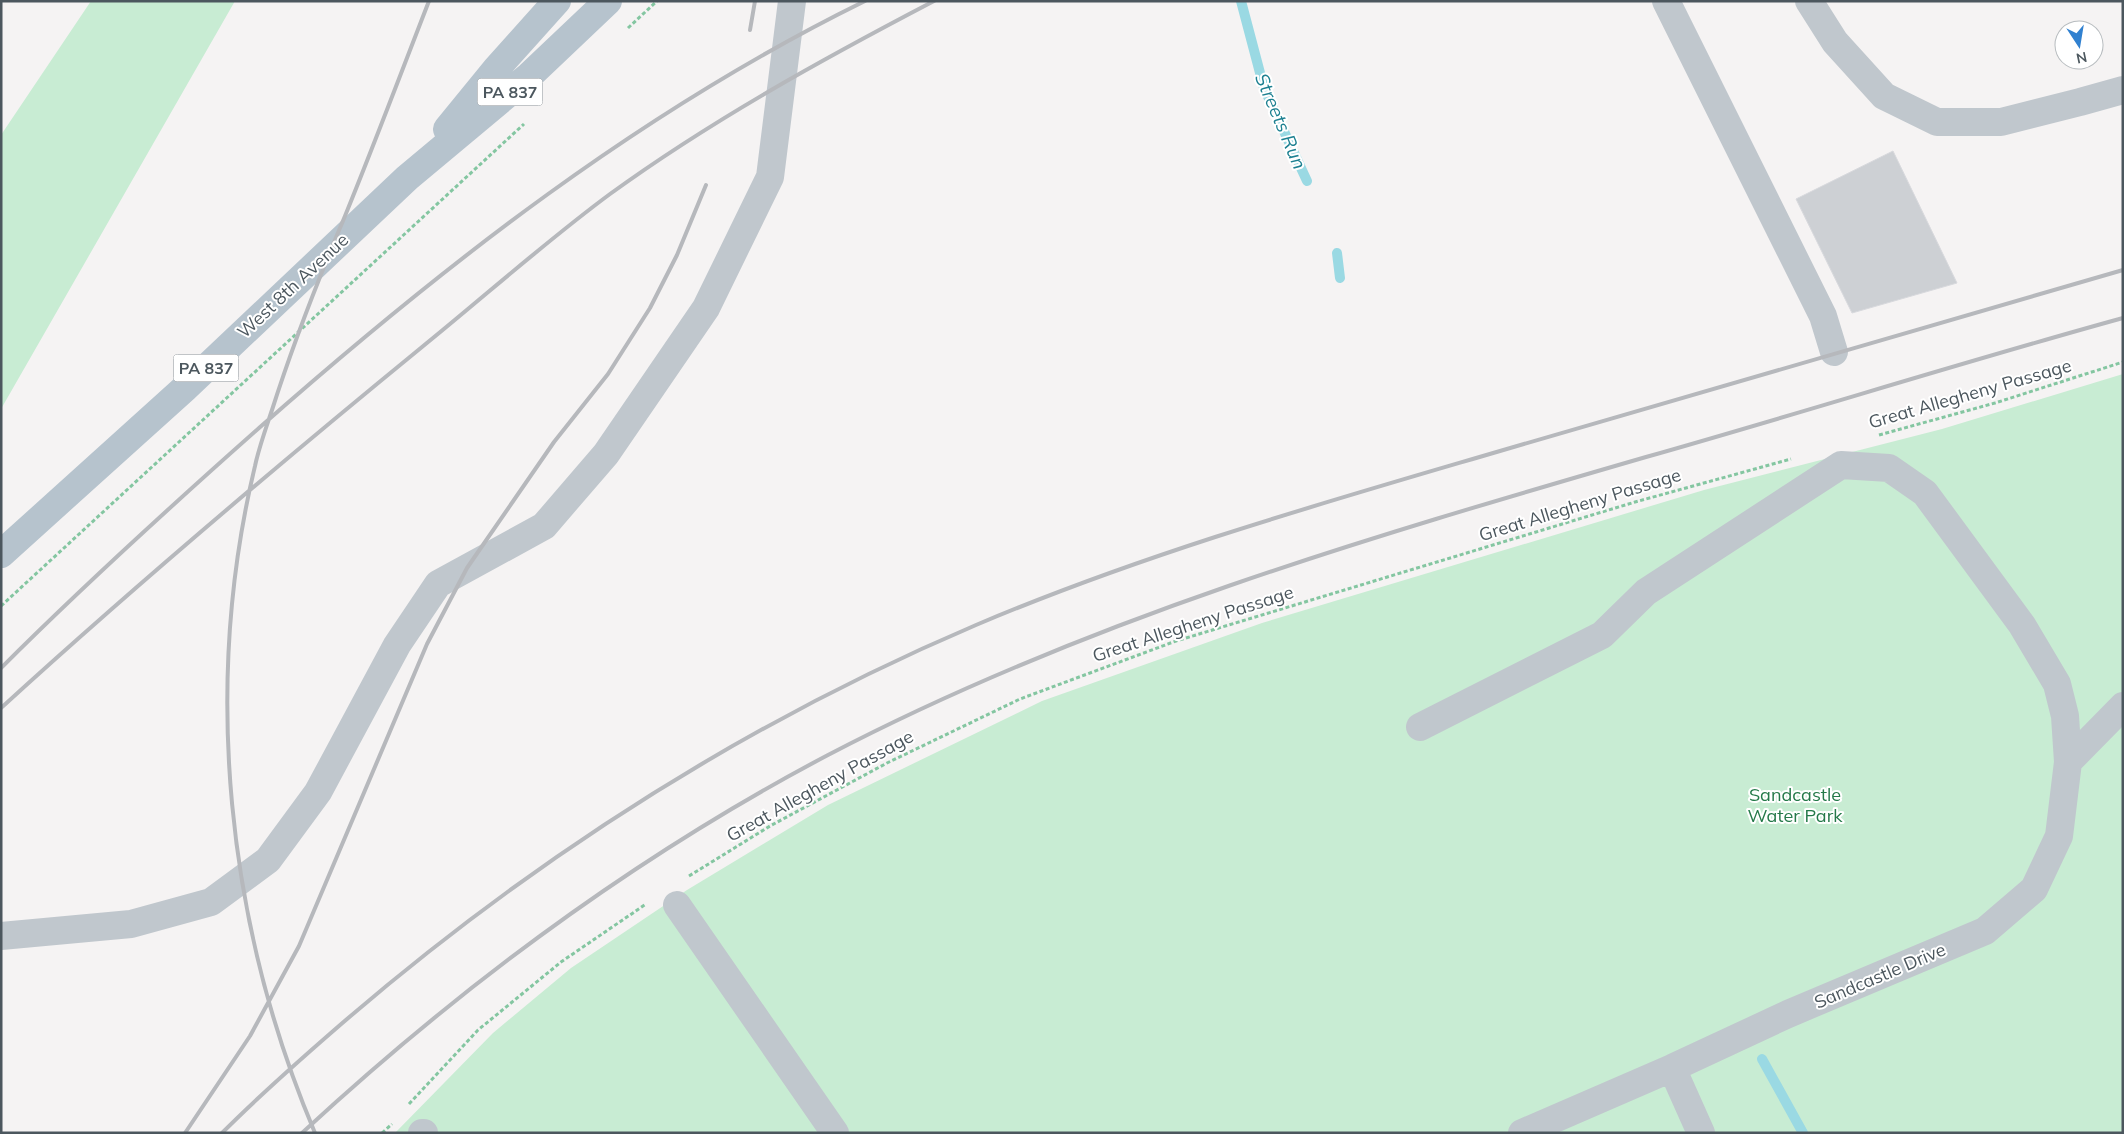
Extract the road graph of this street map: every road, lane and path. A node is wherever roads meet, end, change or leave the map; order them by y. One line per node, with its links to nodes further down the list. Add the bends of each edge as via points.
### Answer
1 (557, 1): 10 (main road, PA 837, via 496,69)
2 (608, 1): 10 (main road, PA 837, via 529,76)
3 (656, 1): 7 (path)
4 (792, 1): 22 (street, via 770,177 706,308 606,454 544,526 438,584 398,645 318,792 268,860 211,902 131,924)
5 (1666, 1): 11 (street, via 1823,316)
6 (1809, 1): 8 (street, via 1835,42 1884,96 1937,122 2001,122)
7 (624, 31)
8 (2123, 90)
9 (525, 122): 16 (path)
10 (407, 178): 15 (main road, West 8th Avenue / PA 837, via 185,388)
11 (1834, 352)
12 (2123, 362): 13 (path, Great Allegheny Passage, via 1995,403)
13 (1874, 436)
14 (1800, 456): 20 (path, Great Allegheny Passage, via 1635,502 1176,641 1020,699 878,767 770,826)
15 (1, 554)
16 (1, 606)
17 (2123, 706): 19 (street)
18 (1420, 726): 19 (street, Sandcastle Drive, via 1602,635 1646,592 1841,465 1889,468 1924,493 2022,625 2057,684 2065,716)
19 (2068, 762): 23 (street, Sandcastle Drive, via 2059,836 2034,889 1985,932 1788,1014)
20 (679, 893): 27 (street)
21 (649, 902): 24 (path, via 561,962 478,1030)
22 (1, 936)
23 (1672, 1068): 28 (street, Sandcastle Drive); 29 (street)
24 (403, 1111)
25 (396, 1118): 26 (path)
26 (382, 1133)
27 (835, 1133)
28 (1522, 1133)
29 (1701, 1133)

